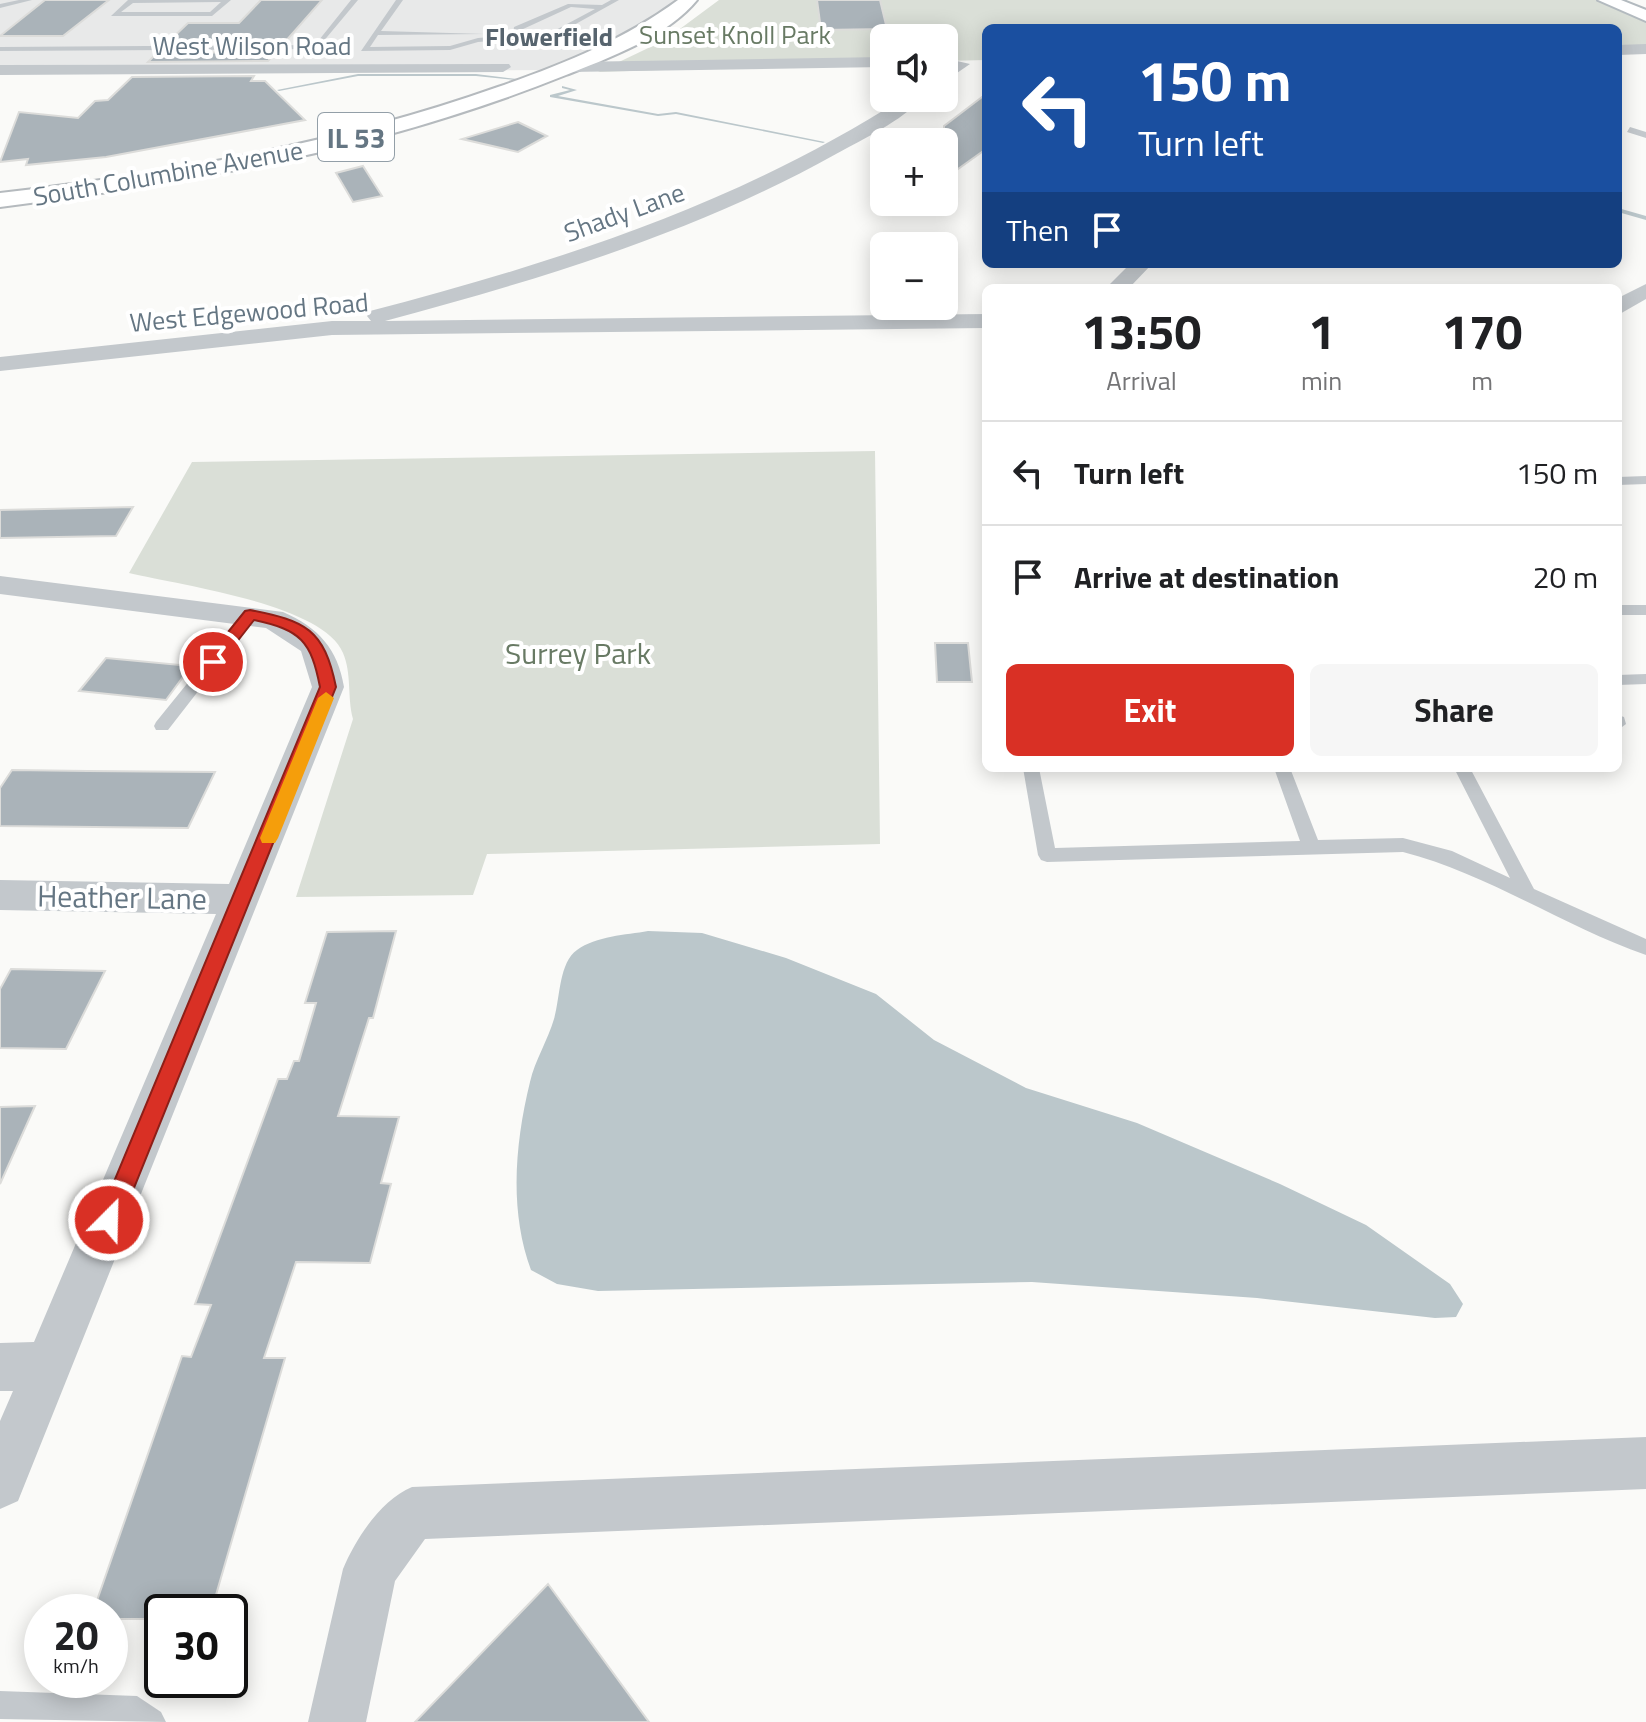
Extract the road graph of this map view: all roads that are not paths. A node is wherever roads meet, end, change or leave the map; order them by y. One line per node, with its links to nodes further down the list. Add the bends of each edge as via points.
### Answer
1 (29, 0): 8 (lane)
2 (228, 0): 2 (lane, via 212,14 114,14 131,1)
3 (355, 0): 14 (lane, via 317,47)
4 (400, 0): 11 (lane)
5 (616, 0): 9 (lane)
6 (689, 0): 19 (main road, South Columbine Avenue / IL 53, via 637,35)
7 (1606, 0): 10 (main road)
8 (0, 6)
9 (605, 7): 12 (lane, via 554,34); 12 (lane, via 570,5 517,29)
10 (1646, 16)
11 (376, 33): 13 (lane, via 476,34); 13 (lane, via 364,49 450,48)
12 (516, 37): 13 (lane)
13 (493, 39)
14 (0, 49)
15 (1646, 49): 16 (street)
16 (1622, 50)
17 (870, 62): 19 (street)
18 (503, 67): 20 (street, West Wilson Road)
19 (569, 67): 24 (main road, South Columbine Avenue / IL 53, via 460,107 308,149 175,176)
20 (0, 70)
21 (894, 112): 30 (street, Shady Lane, via 798,170 609,248)
22 (1630, 130): 23 (lane)
23 (1646, 135)
24 (0, 200)
25 (1138, 268): 26 (street)
26 (1121, 284)
27 (1646, 290): 28 (street)
28 (1622, 305)
29 (982, 321): 30 (street, West Edgewood Road)
30 (332, 328): 31 (street, West Edgewood Road)
31 (0, 364)
32 (1646, 480): 33 (lane)
33 (1622, 481)
34 (0, 585): 37 (street)
35 (1622, 610): 36 (lane)
36 (1646, 610)
37 (250, 615): 40 (lane); 47 (street, via 299,629 311,640 322,654 328,687)
38 (1646, 679): 39 (lane)
39 (1622, 680)
40 (162, 726)
41 (1032, 772): 44 (lane, via 1047,855)
42 (1284, 772): 44 (lane)
43 (1464, 772): 45 (lane)
44 (1312, 848): 45 (lane, via 1424,849)
45 (1527, 894): 48 (lane)
46 (0, 895): 47 (street, Heather Lane)
47 (243, 899): 49 (street)
48 (1646, 947)
49 (48, 1366): 50 (street); 52 (street)
50 (0, 1367)
51 (1646, 1463): 55 (street, via 412,1513 370,1569)
52 (0, 1483)
53 (0, 1705): 54 (lane, via 137,1710)
54 (151, 1722)
55 (337, 1722)

